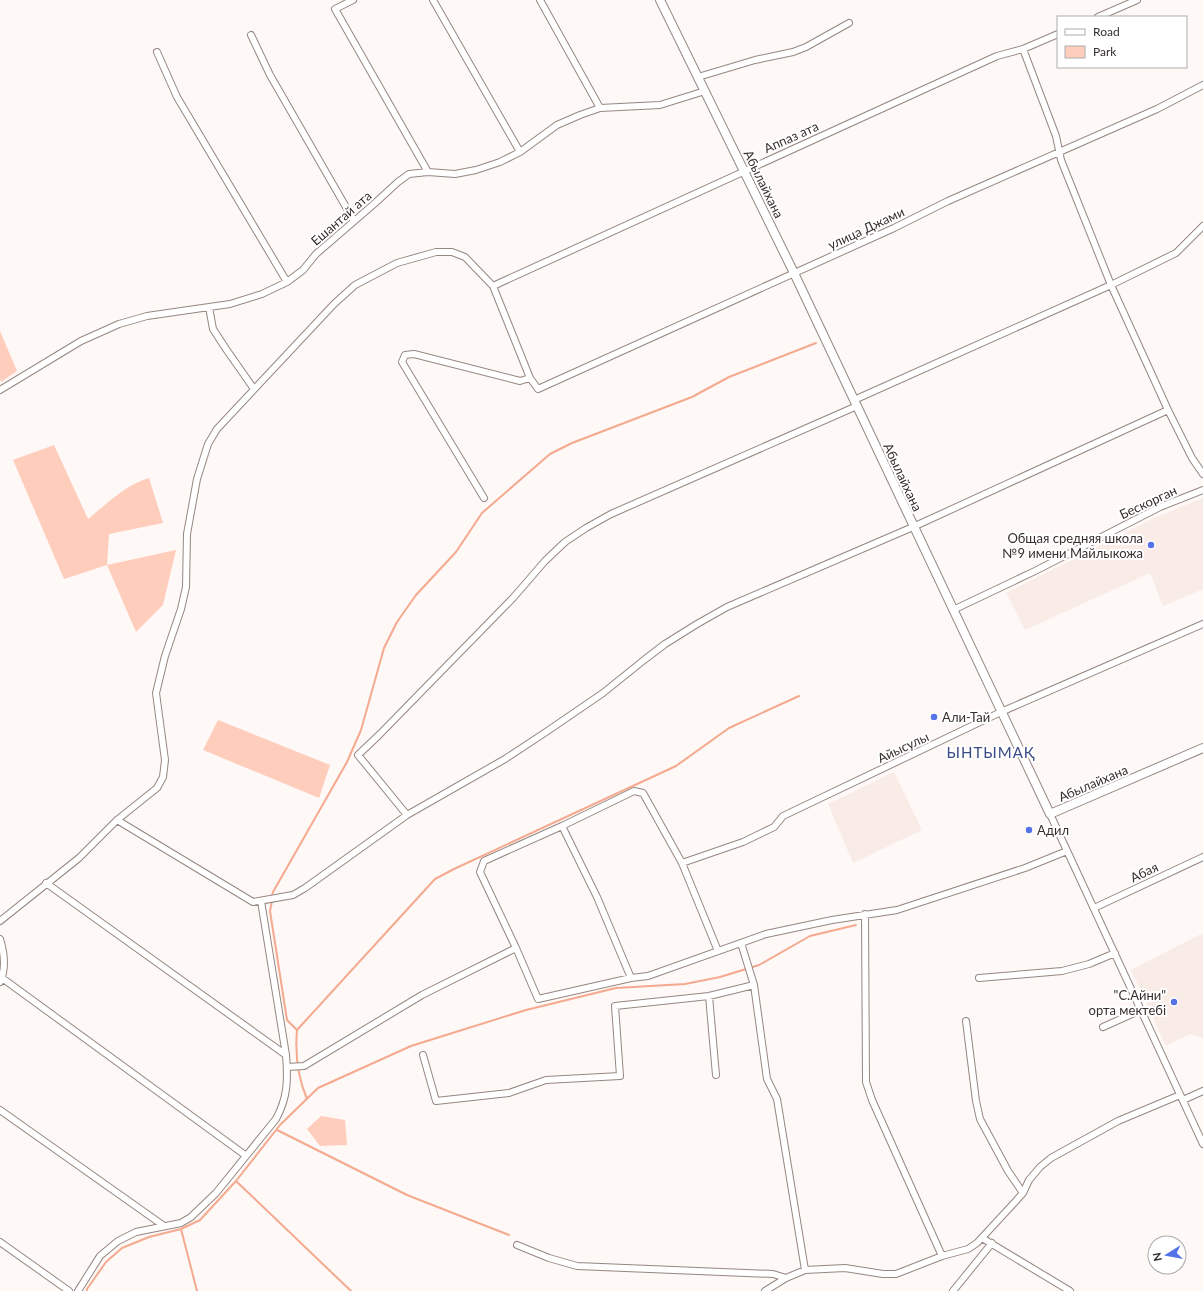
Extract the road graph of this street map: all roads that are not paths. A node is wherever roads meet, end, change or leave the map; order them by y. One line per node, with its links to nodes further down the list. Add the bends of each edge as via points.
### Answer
1 (353, 0): 19 (street, via 335,9)
2 (433, 0): 16 (street)
3 (540, 0): 15 (street)
4 (660, 0): 12 (main road, Абылайхана)
5 (1137, 0): 6 (street)
6 (1100, 16)
7 (849, 23): 12 (street, via 793,52)
8 (1057, 34): 10 (street, Аппаз ата)
9 (251, 35): 20 (street, via 270,76)
10 (1023, 49): 17 (street); 18 (street, Аппаз ата, via 997,56)
11 (157, 52): 23 (street, via 178,97)
12 (698, 77): 14 (main road, Абылайхана)
13 (1203, 85): 17 (street, улица Джами)
14 (705, 92): 15 (street, Ешантай ата, via 660,105); 18 (main road, Абылайхана)
15 (600, 108): 16 (street, Ешантай ата, via 557,125)
16 (520, 152): 19 (street, Ешантай ата, via 476,170 455,174)
17 (1060, 153): 22 (street, улица Джами, via 948,201); 24 (street)
18 (744, 171): 22 (main road, Абылайхана); 25 (street, Аппаз ата)
19 (428, 172): 20 (street, Ешантай ата, via 409,174)
20 (354, 221): 23 (street, Ешантай ата, via 316,254 304,270)
21 (1203, 226): 24 (street, via 1176,254)
22 (794, 273): 27 (street, улица Джами, via 538,389); 30 (main road, Абылайхана)
23 (287, 282): 26 (street, Ешантай ата, via 262,294 230,304)
24 (1111, 285): 30 (street); 31 (street)
25 (493, 286): 27 (street); 28 (street, via 464,257 452,252 436,252 379,271 355,285 334,304)
26 (209, 307): 28 (street, via 213,328); 29 (street, Ешантай ата, via 147,316 119,324 81,341)
27 (530, 378): 34 (street, via 520,381 414,354 405,355 402,362)
28 (254, 389): 42 (street, via 217,429 208,444 197,480 187,534 186,587 156,693 165,760 163,777 157,788)
29 (0, 390)
30 (855, 403): 35 (main road, Абылайхана); 41 (street, via 611,514 565,542 358,754)
31 (1168, 410): 32 (street); 35 (street)
32 (1203, 474)
33 (1203, 490): 36 (street, Бескорган, via 1160,508)
34 (484, 498)
35 (913, 527): 36 (main road, Абылайхана); 41 (street, via 726,608 697,624 654,652 603,693 546,732 505,759)
36 (953, 610): 38 (main road, Абылайхана)
37 (1203, 624): 38 (street, Айысулы)
38 (1001, 712): 40 (main road, Абылайхана); 46 (street, Айысулы, via 783,816 774,827 743,842)
39 (1203, 748): 40 (main road, Абылайхана)
40 (1050, 814): 44 (street)
41 (407, 815): 48 (street, via 305,888 293,895)
42 (117, 820): 47 (street, via 78,858); 48 (street, via 253,902)
43 (562, 826): 46 (street, via 634,791 643,793); 54 (street, via 484,861 480,872); 57 (street, via 597,897)
44 (1068, 851): 49 (street); 50 (street, via 1025,868 897,910)
45 (1203, 857): 49 (street, Абая)
46 (682, 864): 55 (street)
47 (46, 883): 51 (street); 65 (street)
48 (261, 901): 65 (street)
49 (1094, 908): 56 (street)
50 (865, 914): 53 (street, via 766,934); 80 (street, via 866,1082)
51 (0, 921)
52 (0, 939): 59 (street, via 4,958)
53 (741, 943): 55 (street); 60 (street)
54 (516, 948): 57 (street, via 538,999); 67 (street, via 422,995 304,1066)
55 (718, 951): 57 (street, via 648,976)
56 (1115, 953): 58 (street, via 1089,964 1062,971); 62 (street)
57 (631, 978)
58 (978, 978)
59 (1, 980): 73 (street)
60 (754, 985): 61 (street); 81 (street, via 767,1079 777,1099)
61 (709, 996): 66 (street, via 615,1006 620,1076 546,1080 508,1093 436,1101); 68 (street)
62 (1141, 1010): 64 (street); 70 (street)
63 (966, 1021): 74 (street, via 980,1119)
64 (1103, 1027)
65 (286, 1054): 67 (street)
66 (423, 1055)
67 (287, 1066): 73 (street, via 286,1096 282,1108 276,1119)
68 (716, 1075)
69 (1203, 1091): 70 (street)
70 (1181, 1097): 72 (street); 74 (street, via 1118,1121 1051,1158 1029,1180)
71 (0, 1110): 75 (street)
72 (1203, 1144)
73 (245, 1155): 75 (street, via 216,1193 191,1217 181,1223)
74 (1023, 1193): 76 (street)
75 (164, 1226): 84 (street, via 136,1232 118,1241 100,1256)
76 (982, 1238): 78 (street); 80 (street, via 968,1248)
77 (0, 1242): 83 (street)
78 (992, 1243): 86 (street); 87 (street)
79 (517, 1245): 82 (street, via 577,1266 773,1274)
80 (942, 1256): 81 (street, via 896,1274 845,1268)
81 (805, 1270): 82 (street)
82 (786, 1278): 85 (street)
83 (69, 1291)
84 (78, 1291)
85 (766, 1291)
86 (953, 1291)
87 (1070, 1291)

